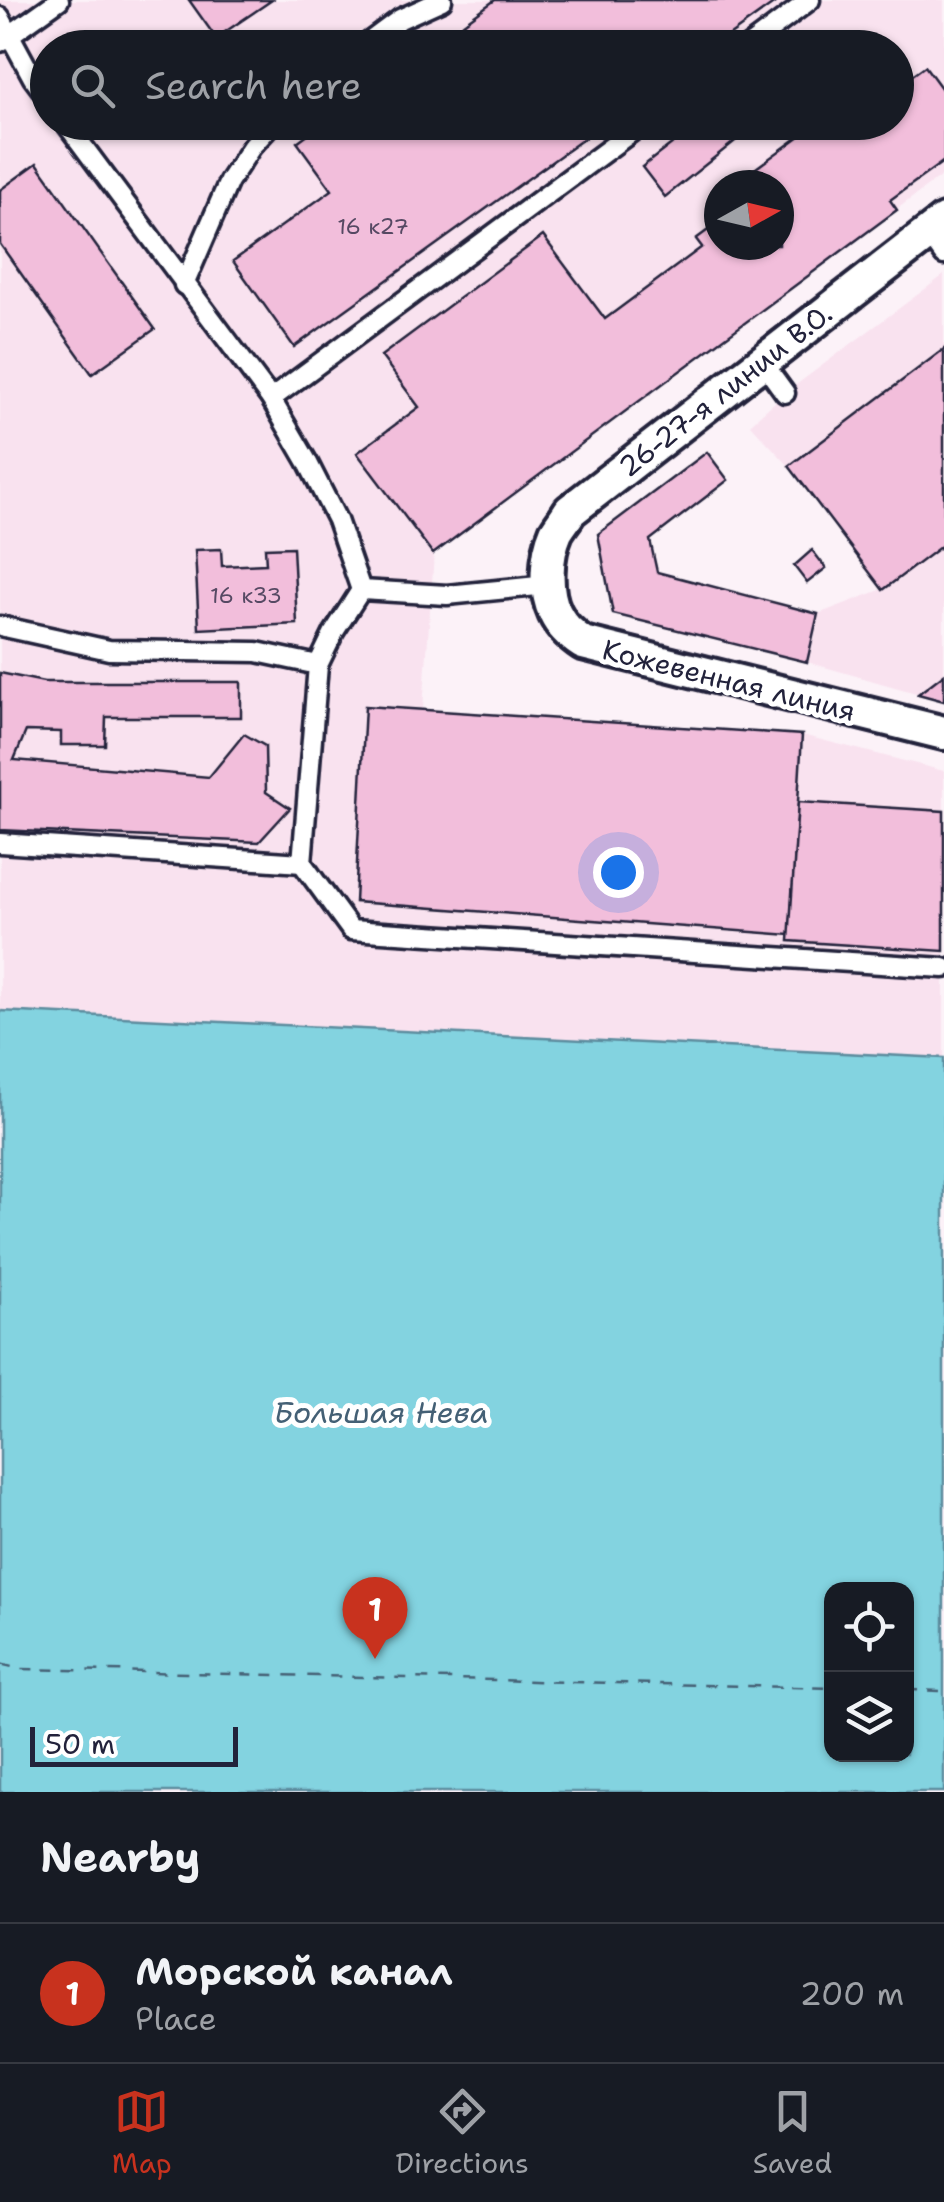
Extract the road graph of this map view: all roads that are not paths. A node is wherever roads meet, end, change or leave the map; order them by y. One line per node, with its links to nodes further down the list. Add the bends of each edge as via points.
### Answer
1 (59, 0): 7 (lane)
2 (442, 0): 5 (lane)
3 (810, 0): 6 (lane)
4 (0, 17): 7 (lane)
5 (385, 30)
6 (770, 30)
7 (5, 40): 8 (lane)
8 (30, 75)
9 (79, 140): 13 (lane)
10 (258, 140): 13 (lane, via 229,181)
11 (621, 140): 16 (lane)
12 (939, 236): 14 (street, 26-27-я линии В.О.)
13 (184, 284): 16 (lane)
14 (762, 360): 15 (lane); 17 (street, 26-27-я линии В.О., via 570,511 556,532)
15 (785, 393)
16 (271, 399): 18 (lane, via 337,520)
17 (548, 586): 18 (lane, via 447,595); 21 (street, Кожевенная линия, via 555,613 582,643)
18 (361, 590): 20 (lane)
19 (0, 626): 20 (lane, via 109,650 257,652)
20 (318, 665): 23 (lane)
21 (944, 733)
22 (0, 843): 23 (lane)
23 (302, 863): 24 (lane, via 351,930)
24 (944, 968)

